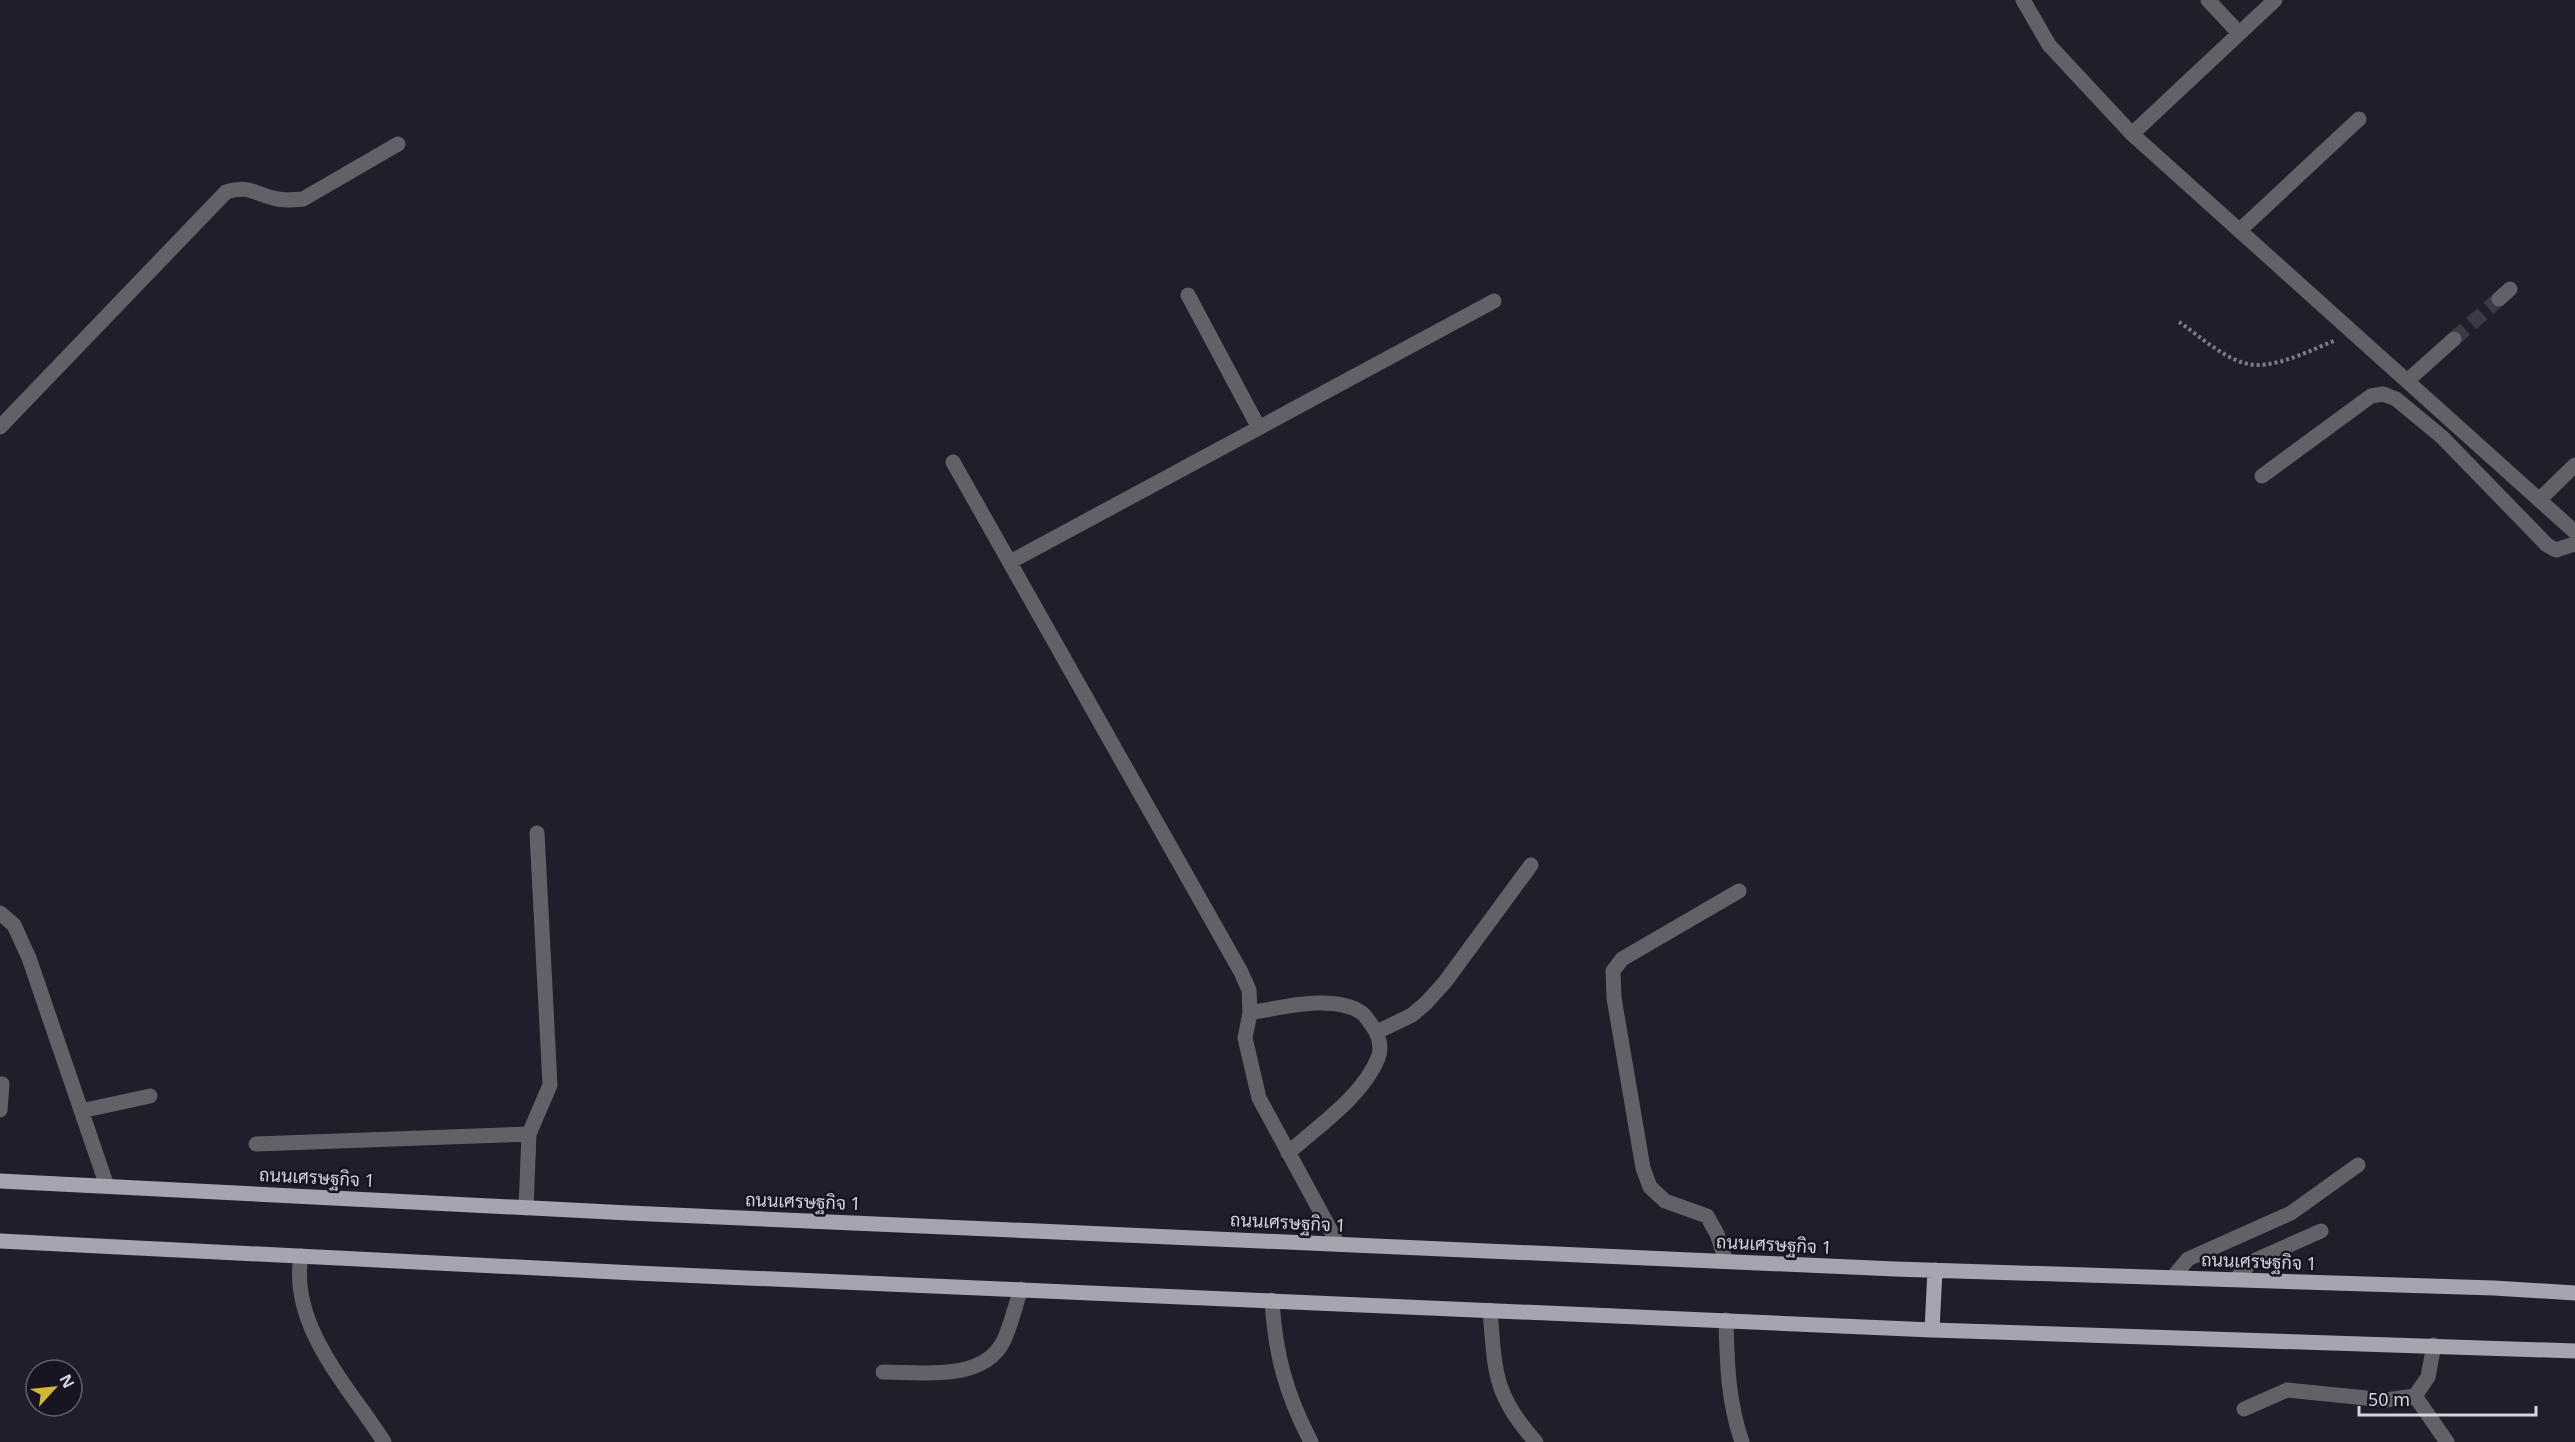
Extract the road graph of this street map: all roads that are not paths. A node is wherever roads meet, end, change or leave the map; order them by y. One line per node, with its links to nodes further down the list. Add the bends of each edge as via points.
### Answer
1 (2023, 0): 6 (street, via 2049,45)
2 (2208, 0): 4 (street)
3 (2275, 0): 4 (street)
4 (2238, 32): 6 (street)
5 (2359, 120): 8 (street)
6 (2132, 134): 8 (street)
7 (398, 144): 13 (street, via 303,199 270,198 256,190 240,188 226,192)
8 (2240, 230): 12 (street)
9 (1188, 296): 14 (street)
10 (1494, 300): 14 (street)
11 (2454, 339): 12 (street)
12 (2407, 381): 18 (street)
13 (0, 427)
14 (1259, 428): 21 (street)
15 (953, 462): 21 (street)
16 (2575, 465): 18 (street)
17 (2262, 476): 20 (street, via 2371,396 2383,394 2396,399 2442,437 2547,545 2556,550)
18 (2539, 500): 19 (street)
19 (2575, 532)
20 (2575, 544)
21 (1010, 562): 26 (street, via 1241,972 1249,990)
22 (537, 833): 32 (street, via 550,1085)
23 (1531, 865): 27 (street, via 1426,1003 1412,1015)
24 (1739, 891): 43 (street, via 1622,960 1613,971 1614,998 1643,1168 1650,1187 1665,1201 1707,1216 1718,1234)
25 (0, 914): 31 (street, via 14,925 29,957)
26 (1250, 1014): 27 (street, via 1310,1003 1346,1007 1362,1013); 34 (street, via 1245,1038 1250,1071 1258,1098)
27 (1377, 1032): 34 (street, via 1380,1055 1370,1073 1352,1095)
28 (2, 1084): 30 (street)
29 (150, 1096): 31 (street)
30 (0, 1110)
31 (81, 1111): 37 (street)
32 (529, 1134): 33 (street); 38 (street)
33 (256, 1144)
34 (1288, 1153): 41 (street)
35 (2358, 1165): 45 (street, via 2291,1213 2188,1259)
36 (0, 1181): 37 (main road, ถนนเศรษฐกิจ 1)
37 (107, 1186): 38 (main road, ถนนเศรษฐกิจ 1)
38 (526, 1208): 41 (main road, ถนนเศรษฐกิจ 1)
39 (2321, 1231): 46 (street, via 2251,1262)
40 (0, 1241): 42 (main road)
41 (1338, 1244): 43 (main road, ถนนเศรษฐกิจ 1)
42 (301, 1256): 47 (main road); 58 (street, via 298,1274 307,1314 336,1373)
43 (1726, 1261): 44 (main road, ถนนเศรษฐกิจ 1)
44 (1935, 1270): 45 (main road, ถนนเศรษฐกิจ 1); 52 (main road)
45 (2173, 1278): 46 (main road, ถนนเศรษฐกิจ 1)
46 (2236, 1279): 48 (main road, ถนนเศรษฐกิจ 1)
47 (1021, 1289): 49 (main road); 55 (street, via 1002,1343 985,1361 962,1371)
48 (2575, 1293)
49 (1272, 1300): 50 (main road); 59 (street, via 1279,1362 1291,1403)
50 (1490, 1310): 51 (main road); 60 (street, via 1495,1376 1505,1400)
51 (1726, 1320): 52 (main road); 61 (street, via 1728,1387)
52 (1932, 1330): 53 (main road)
53 (2434, 1345): 54 (main road); 56 (street, via 2428,1377)
54 (2575, 1352)
55 (884, 1372)
56 (2415, 1396): 57 (street, via 2386,1400 2287,1390); 62 (street)
57 (2244, 1409)
58 (384, 1442)
59 (1311, 1442)
60 (1536, 1442)
61 (1742, 1442)
62 (2447, 1442)

